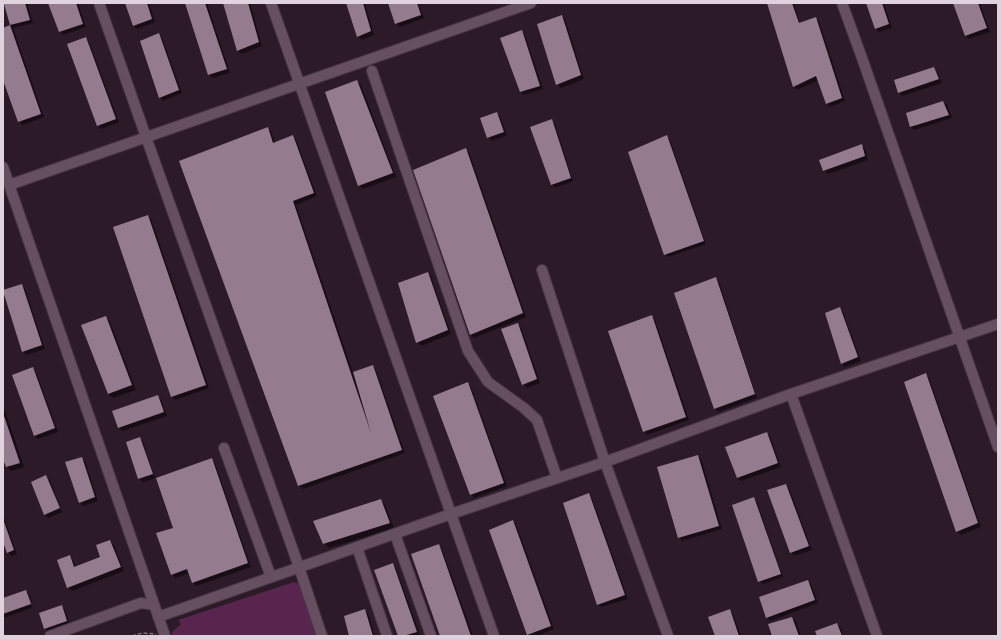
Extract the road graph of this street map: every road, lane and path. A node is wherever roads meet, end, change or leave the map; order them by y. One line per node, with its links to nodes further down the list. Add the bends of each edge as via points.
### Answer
1 (99, 3): 7 (lane)
2 (271, 3): 6 (lane)
3 (531, 3): 6 (lane)
4 (842, 3): 12 (lane)
5 (372, 71): 17 (lane, via 468,351 488,382 537,420)
6 (299, 84): 7 (lane); 18 (lane)
7 (146, 137): 9 (lane); 21 (lane)
8 (3, 167): 9 (lane)
9 (9, 185): 23 (lane)
10 (542, 270): 16 (lane)
11 (998, 324): 12 (lane)
12 (959, 337): 13 (lane); 14 (lane)
13 (791, 394): 16 (lane); 33 (lane)
14 (998, 447)
15 (224, 448): 22 (lane)
16 (605, 462): 17 (lane); 32 (lane)
17 (557, 478): 18 (lane)
18 (451, 514): 19 (lane); 31 (lane)
19 (395, 534): 20 (lane); 30 (lane)
20 (358, 547): 21 (lane); 29 (lane)
21 (299, 567): 22 (lane); 28 (lane)
22 (272, 577): 24 (lane)
23 (154, 605): 24 (lane); 26 (lane, via 141,603)
24 (158, 617): 25 (lane)
25 (160, 634): 27 (path, via 142,633)
26 (50, 636)
27 (132, 636)
28 (322, 636)
29 (387, 636)
30 (432, 636)
31 (494, 636)
32 (668, 636)
33 (877, 636)

